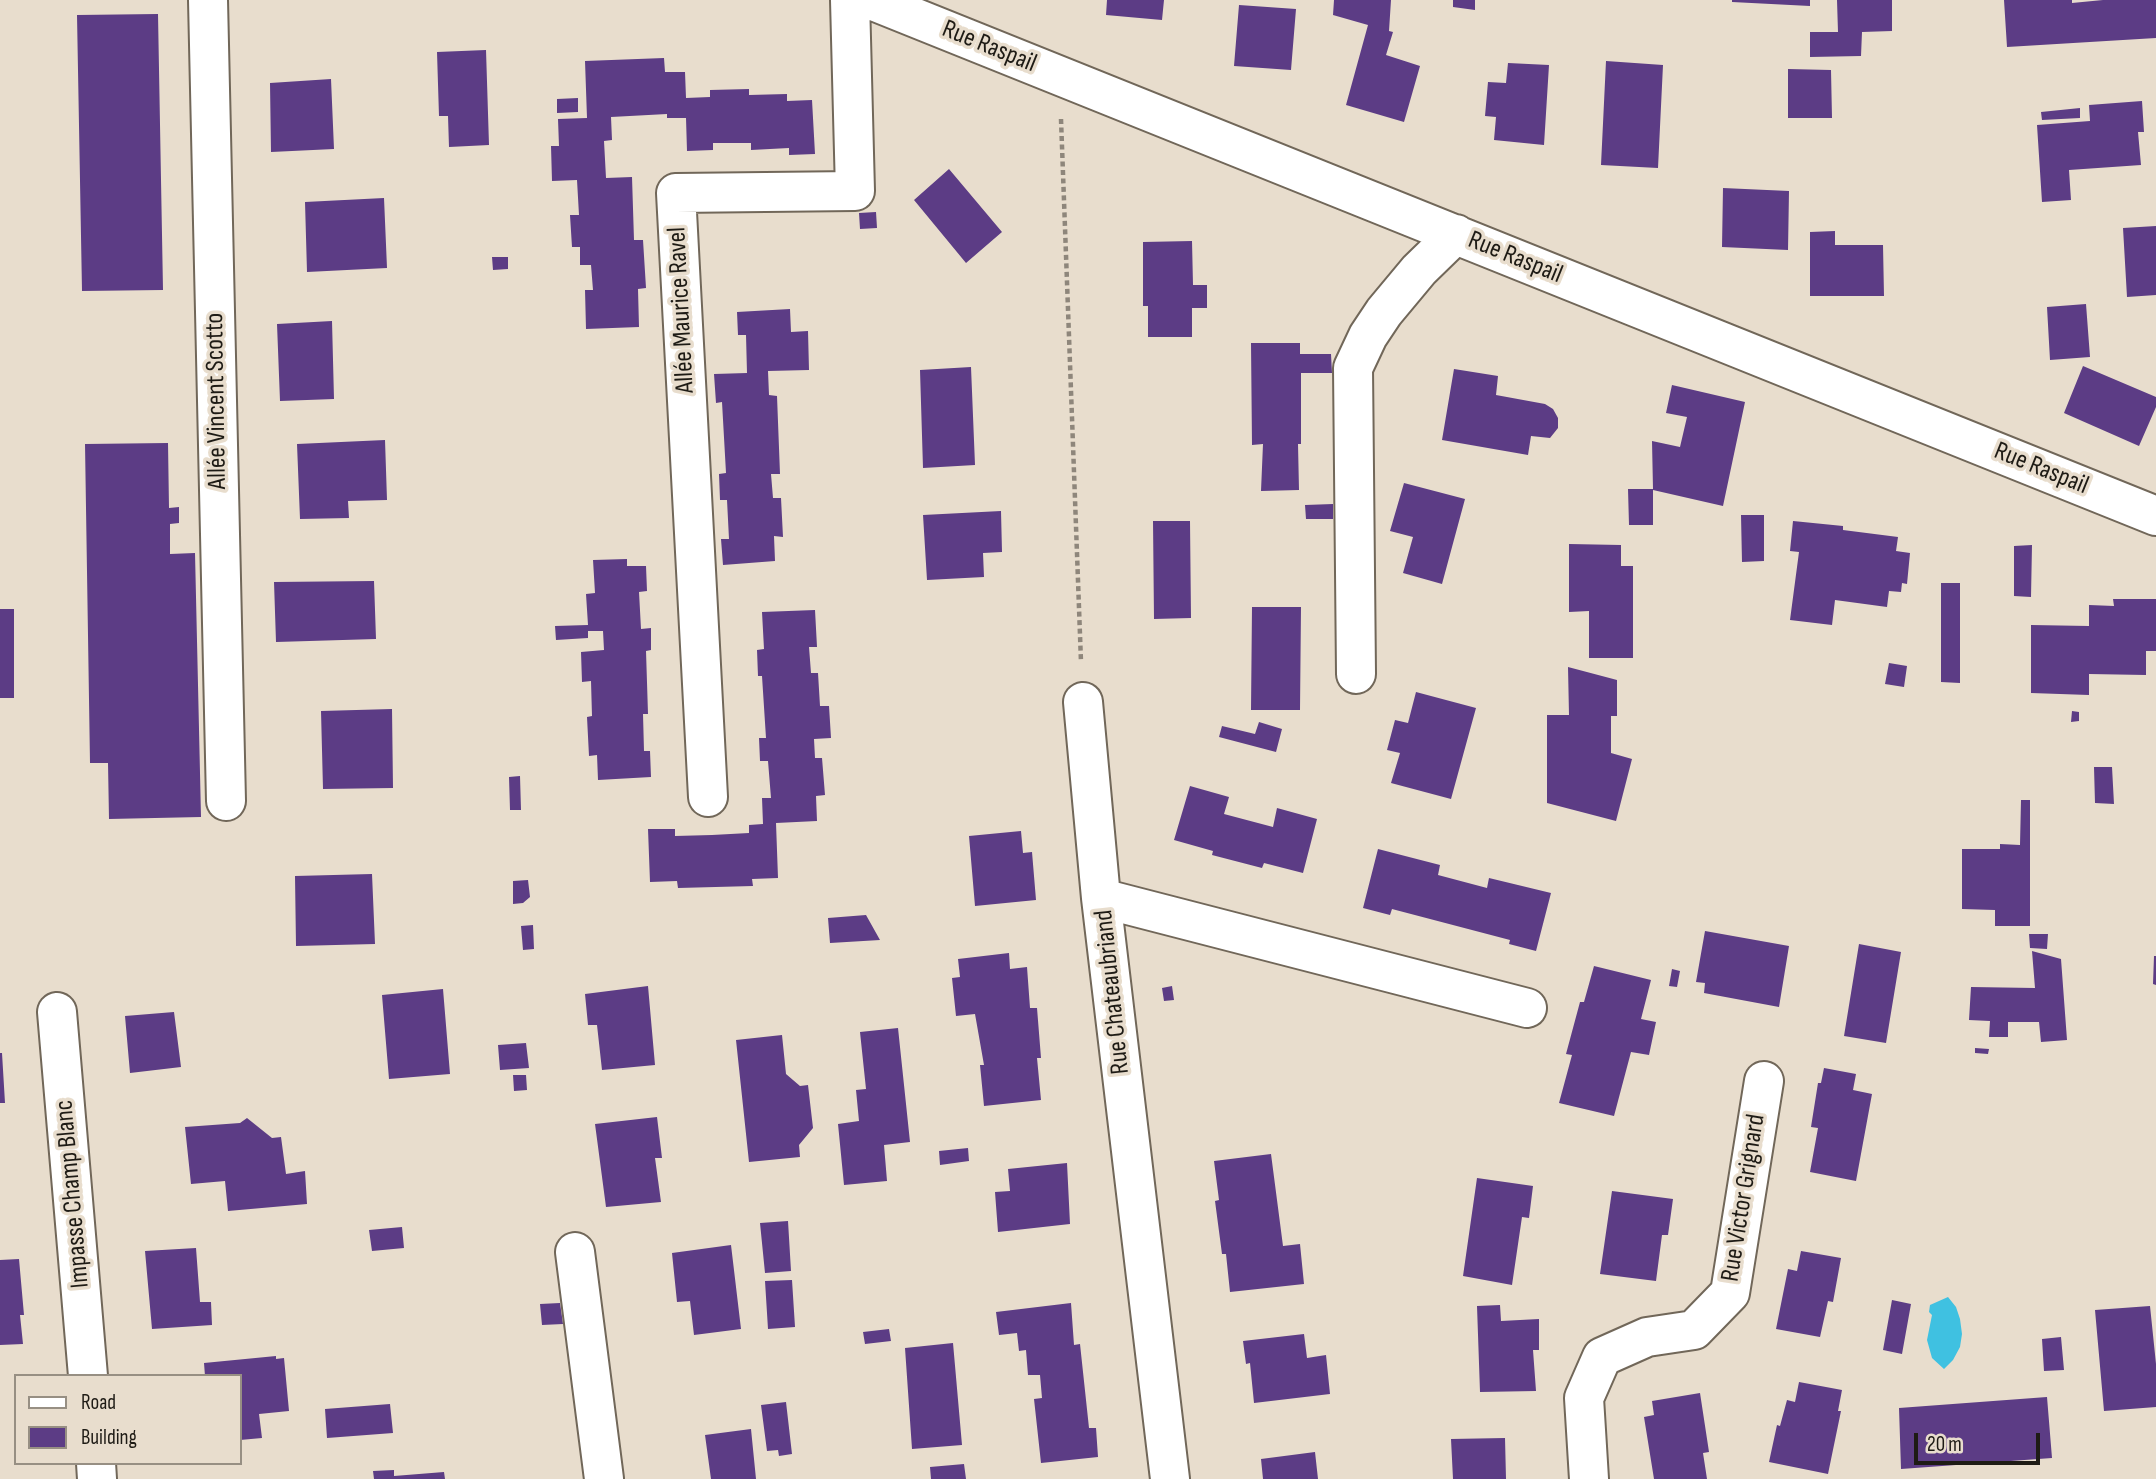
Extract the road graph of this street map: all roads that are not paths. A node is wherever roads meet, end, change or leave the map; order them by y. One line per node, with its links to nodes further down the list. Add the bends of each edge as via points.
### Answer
1 (208, 0): 8 (street, Allée Vincent Scotto)
2 (867, 0): 3 (street, Rue Raspail); 7 (street, Allée Maurice Ravel, via 855,191 676,193)
3 (1456, 234): 4 (street, Rue Raspail); 5 (street, via 1384,312 1353,368)
4 (2156, 516)
5 (1356, 674)
6 (1083, 702): 9 (street)
7 (708, 797)
8 (226, 802)
9 (1101, 898): 10 (street, Rue Chateaubriand); 16 (street, Rue Chateaubriand)
10 (1528, 1008)
11 (57, 1012): 14 (street, Impasse Champ Blanc)
12 (1764, 1082): 17 (street, Rue Victor Grignard, via 1730,1293 1694,1330 1647,1337 1602,1357 1584,1398)
13 (575, 1252): 15 (street)
14 (88, 1374)
15 (604, 1479)
16 (1170, 1479)
17 (1589, 1479)

